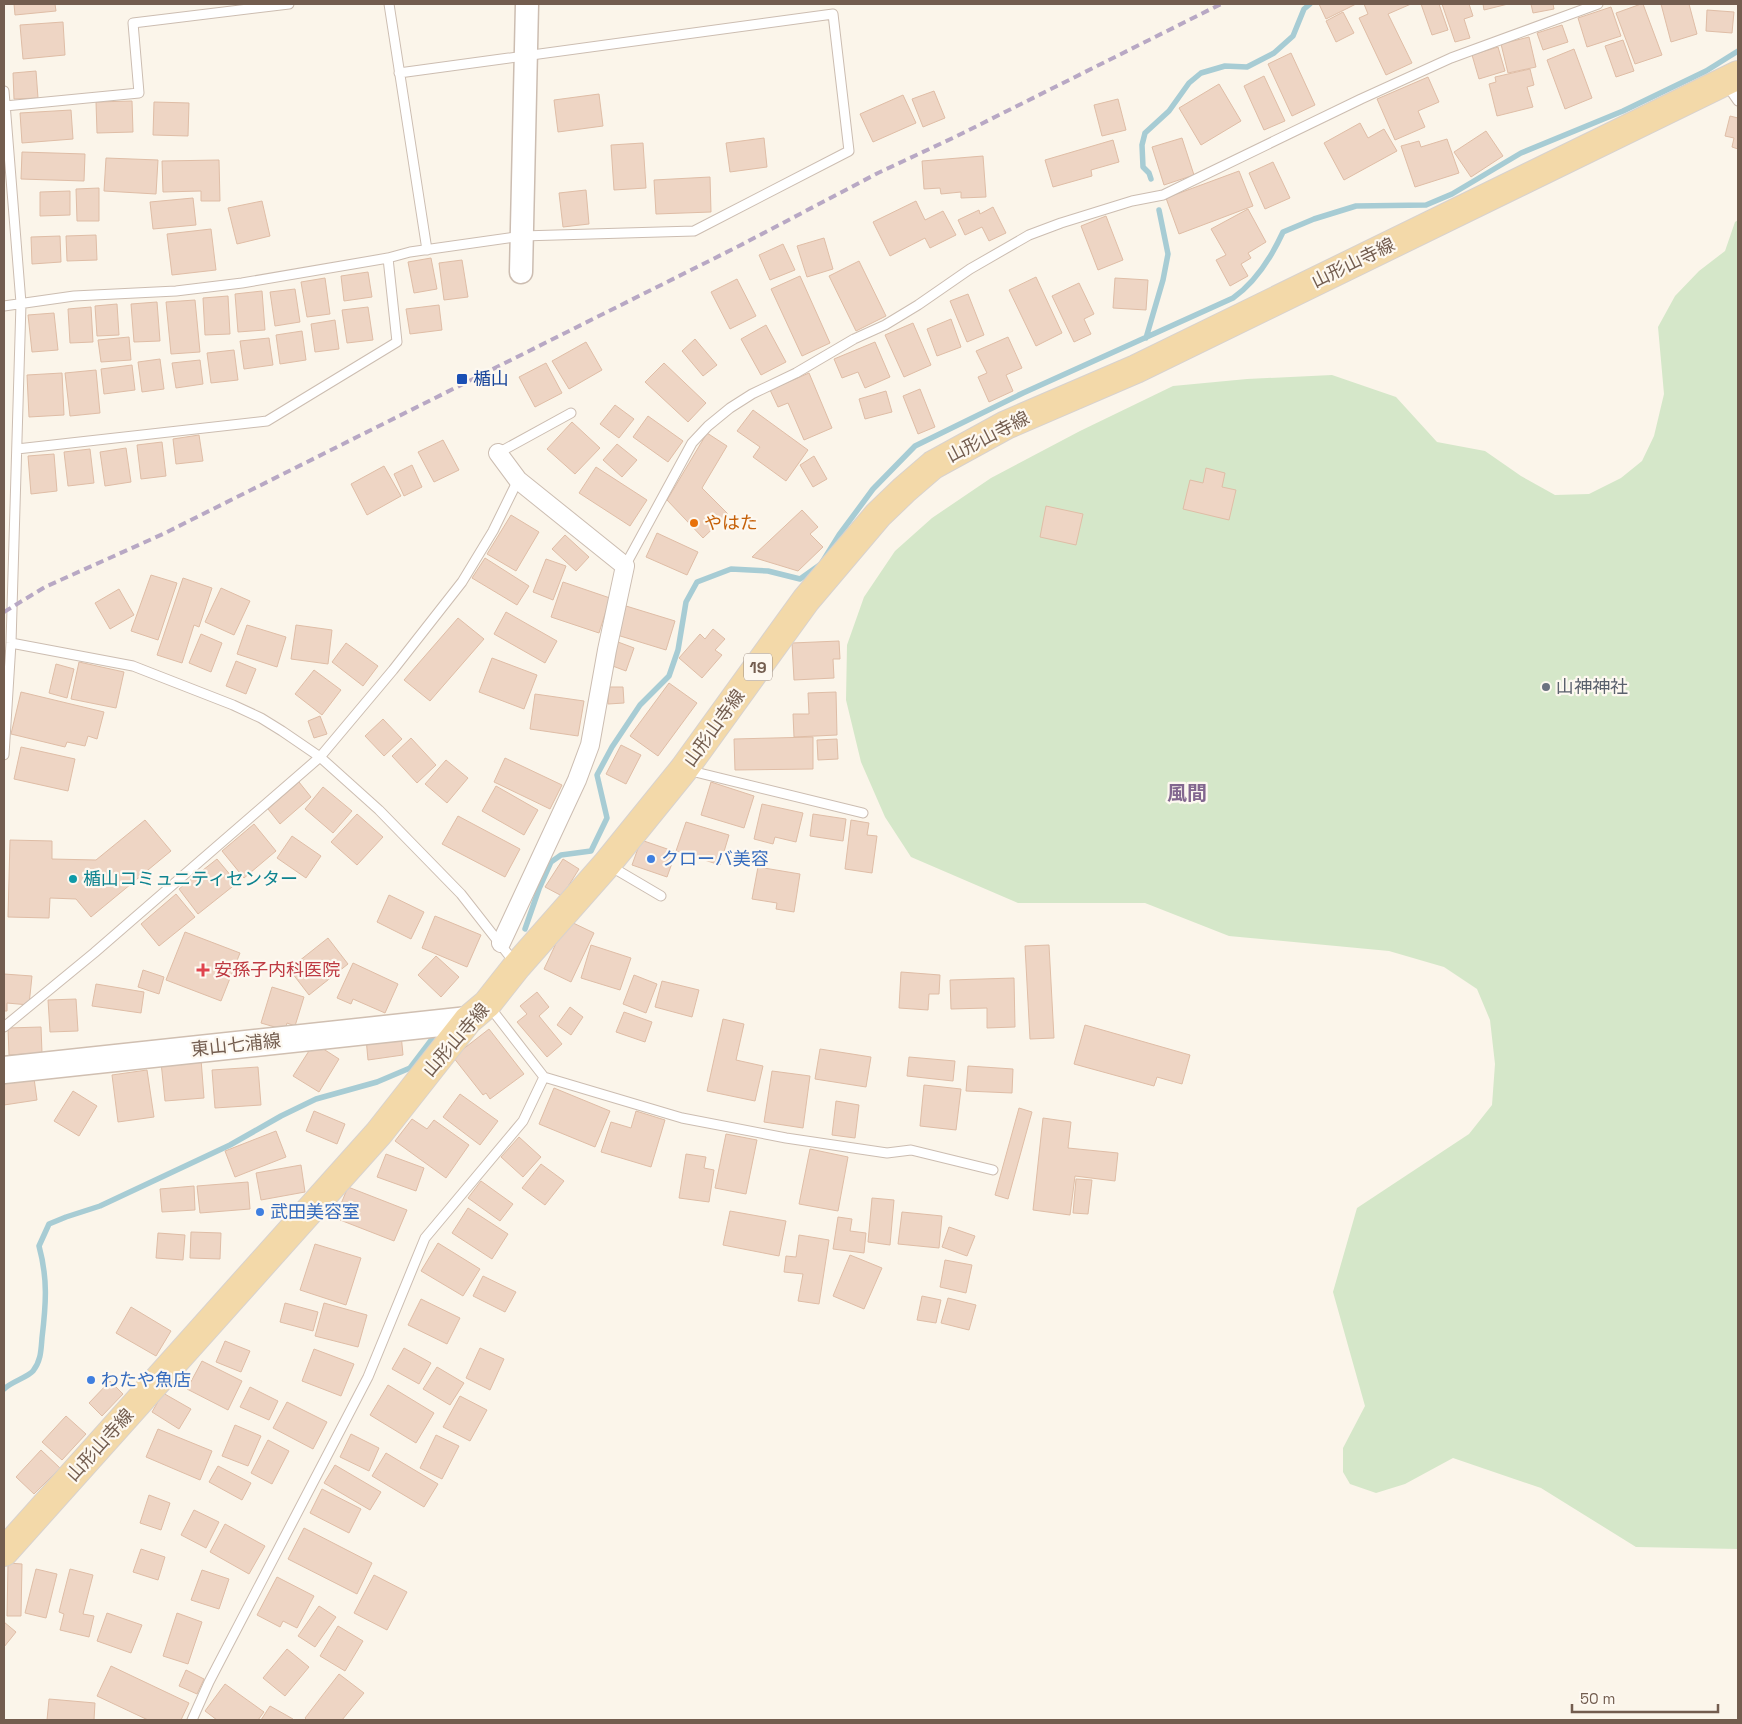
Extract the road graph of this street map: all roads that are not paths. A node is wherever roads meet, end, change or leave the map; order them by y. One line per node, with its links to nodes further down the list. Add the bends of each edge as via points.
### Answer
1 (289, 4): 9 (lane, via 133,23 139,93)
2 (389, 4): 6 (lane)
3 (528, 4): 5 (street)
4 (1598, 4): 20 (lane, via 1442,62 1163,194 1061,223 1029,236 970,269 893,320 752,394 730,408 692,443)
5 (526, 56): 6 (lane); 10 (street); 10 (lane, via 832,14 849,151 694,231)
6 (400, 73): 11 (lane)
7 (1734, 86): 24 (main road, 山形山寺線 / 19, via 1136,369 1006,425 933,465 878,514 806,600)
8 (4, 90): 9 (lane)
9 (5, 106): 14 (lane)
10 (522, 236): 11 (lane); 13 (street)
11 (427, 250): 12 (lane)
12 (388, 258): 14 (lane, via 176,292 74,296); 17 (lane, via 397,342 266,421)
13 (521, 272)
14 (21, 303): 15 (lane); 17 (lane)
15 (4, 306)
16 (571, 413): 18 (lane)
17 (16, 449): 21 (lane)
18 (498, 453): 19 (street)
19 (518, 480): 20 (street); 23 (lane, via 493,531 462,582)
20 (625, 566): 28 (street, via 590,745 578,780)
21 (11, 642): 22 (lane); 23 (lane, via 133,666 261,718)
22 (4, 755)
23 (320, 757): 28 (lane, via 461,894); 31 (lane)
24 (684, 769): 25 (lane); 26 (main road, 山形山寺線 / 19)
25 (863, 813)
26 (607, 864): 27 (lane); 29 (main road, 山形山寺線 / 19)
27 (661, 896)
28 (501, 943): 29 (lane)
29 (517, 966): 30 (main road, 山形山寺線 / 19)
30 (478, 1012): 32 (main road, 東山七浦線); 33 (lane); 35 (main road, 山形山寺線 / 19, via 379,1133)
31 (4, 1027)
32 (4, 1070)
33 (544, 1077): 34 (lane, via 682,1118 887,1153 911,1150); 36 (lane, via 523,1122 425,1238 368,1377)
34 (993, 1170)
35 (4, 1551)
36 (192, 1720)

